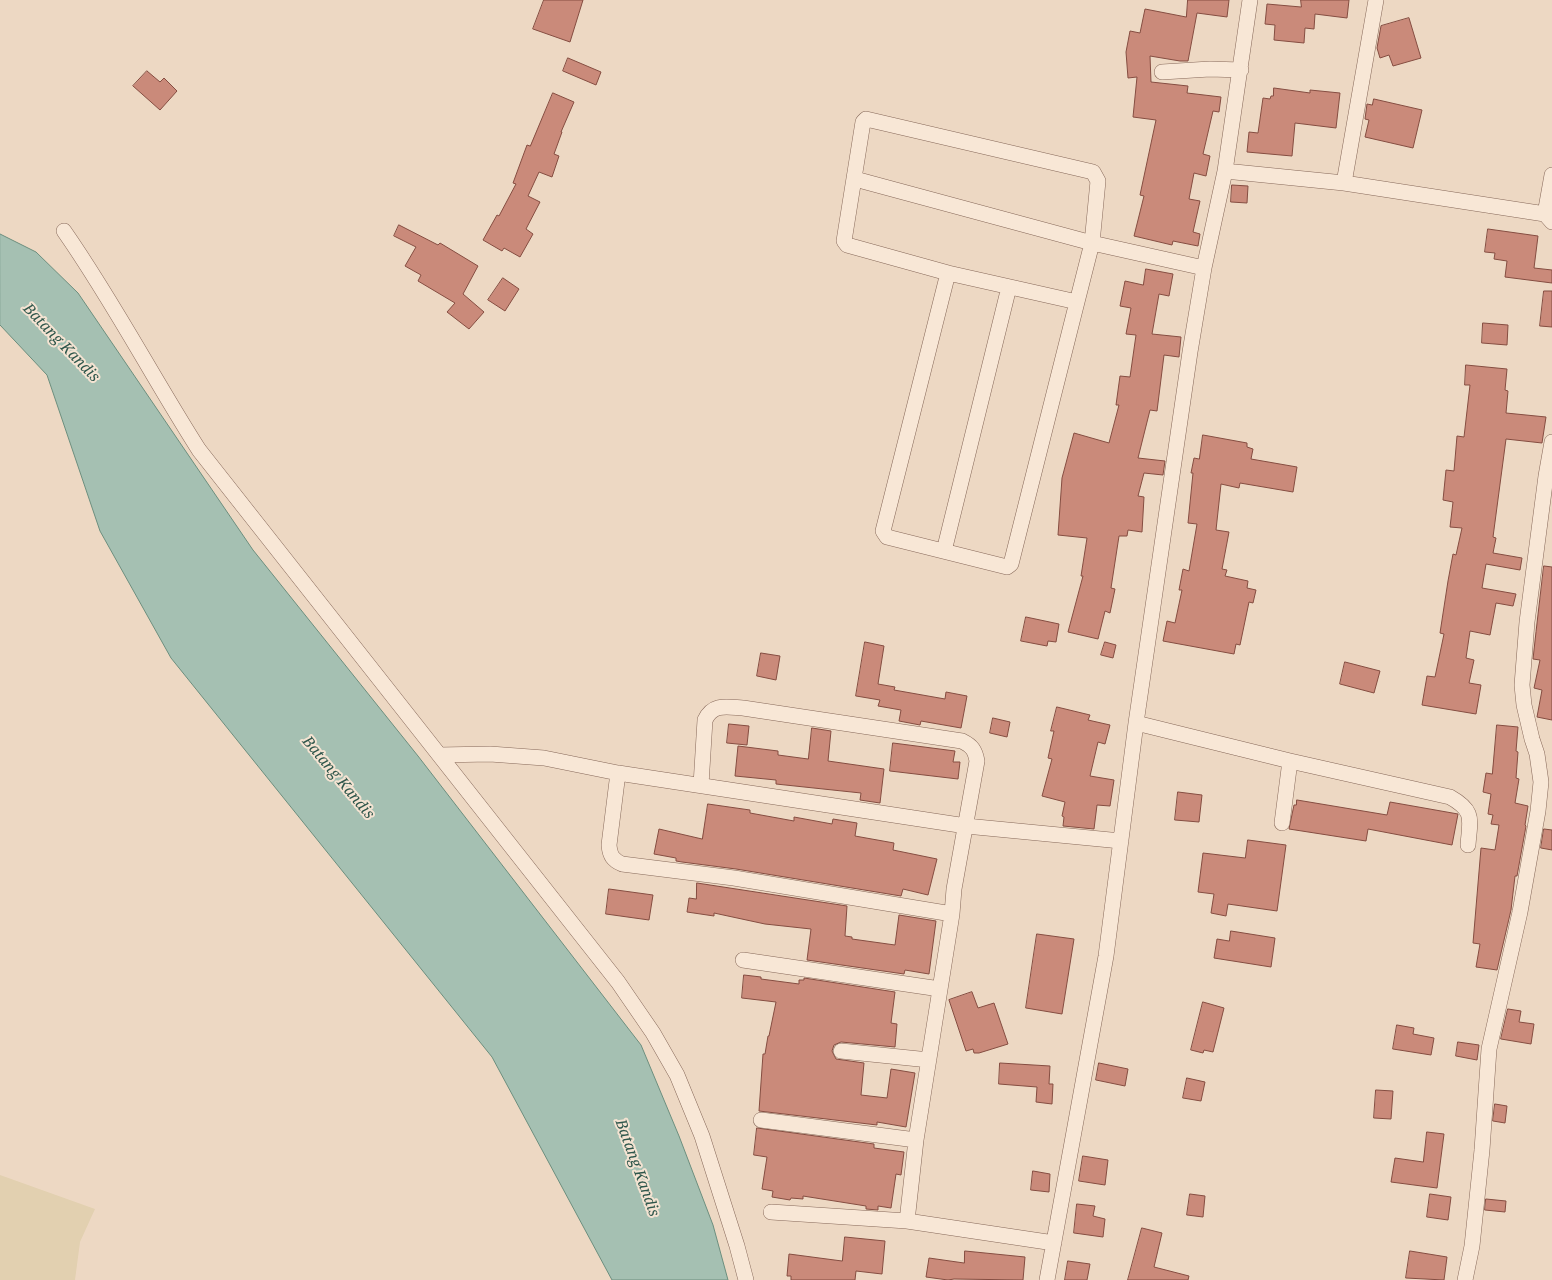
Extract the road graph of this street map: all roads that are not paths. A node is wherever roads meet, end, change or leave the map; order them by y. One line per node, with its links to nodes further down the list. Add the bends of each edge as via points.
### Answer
1 (1250, 0): 3 (street)
2 (1376, 0): 8 (street)
3 (1241, 70): 4 (street); 5 (street)
4 (1162, 72)
5 (1225, 170): 8 (street); 12 (street)
6 (1552, 175): 9 (street)
7 (855, 179): 11 (street); 11 (street, via 866,119 1093,172 1098,181); 13 (street, via 844,241 847,245)
8 (1344, 183): 9 (street)
9 (1548, 218)
10 (64, 231): 19 (street, via 106,294 199,450)
11 (1092, 243): 12 (street); 15 (street)
12 (1204, 268): 18 (street)
13 (948, 273): 14 (street); 17 (street, via 883,531 887,537)
14 (1009, 287): 15 (street); 17 (street)
15 (1077, 302): 17 (street, via 1011,564 1007,567)
16 (1552, 442): 39 (street, via 1527,622 1522,685 1541,782 1520,912 1489,1048 1482,1150 1472,1246)
17 (944, 550)
18 (1136, 723): 20 (street); 25 (street)
19 (439, 755): 21 (street, via 515,755); 37 (street, via 618,982 653,1033 677,1075 702,1136)
20 (1290, 761): 23 (street); 26 (street, via 1450,797 1467,810 1470,818)
21 (618, 773): 22 (street); 27 (street, via 609,845 614,860 622,864 734,878)
22 (700, 785): 24 (street); 24 (street, via 708,713 720,707 762,711 972,746 977,761)
23 (1282, 823)
24 (966, 826): 25 (street); 27 (street)
25 (1121, 841): 36 (street, via 1106,956)
26 (1468, 845)
27 (952, 914): 29 (street)
28 (743, 960): 29 (street)
29 (940, 989): 31 (street)
30 (841, 1051): 31 (street)
31 (929, 1060): 33 (street)
32 (761, 1120): 33 (street)
33 (916, 1140): 35 (street)
34 (771, 1212): 35 (street)
35 (906, 1221): 36 (street)
36 (1054, 1243): 38 (street)
37 (746, 1280)
38 (1047, 1280)
39 (1465, 1280)

